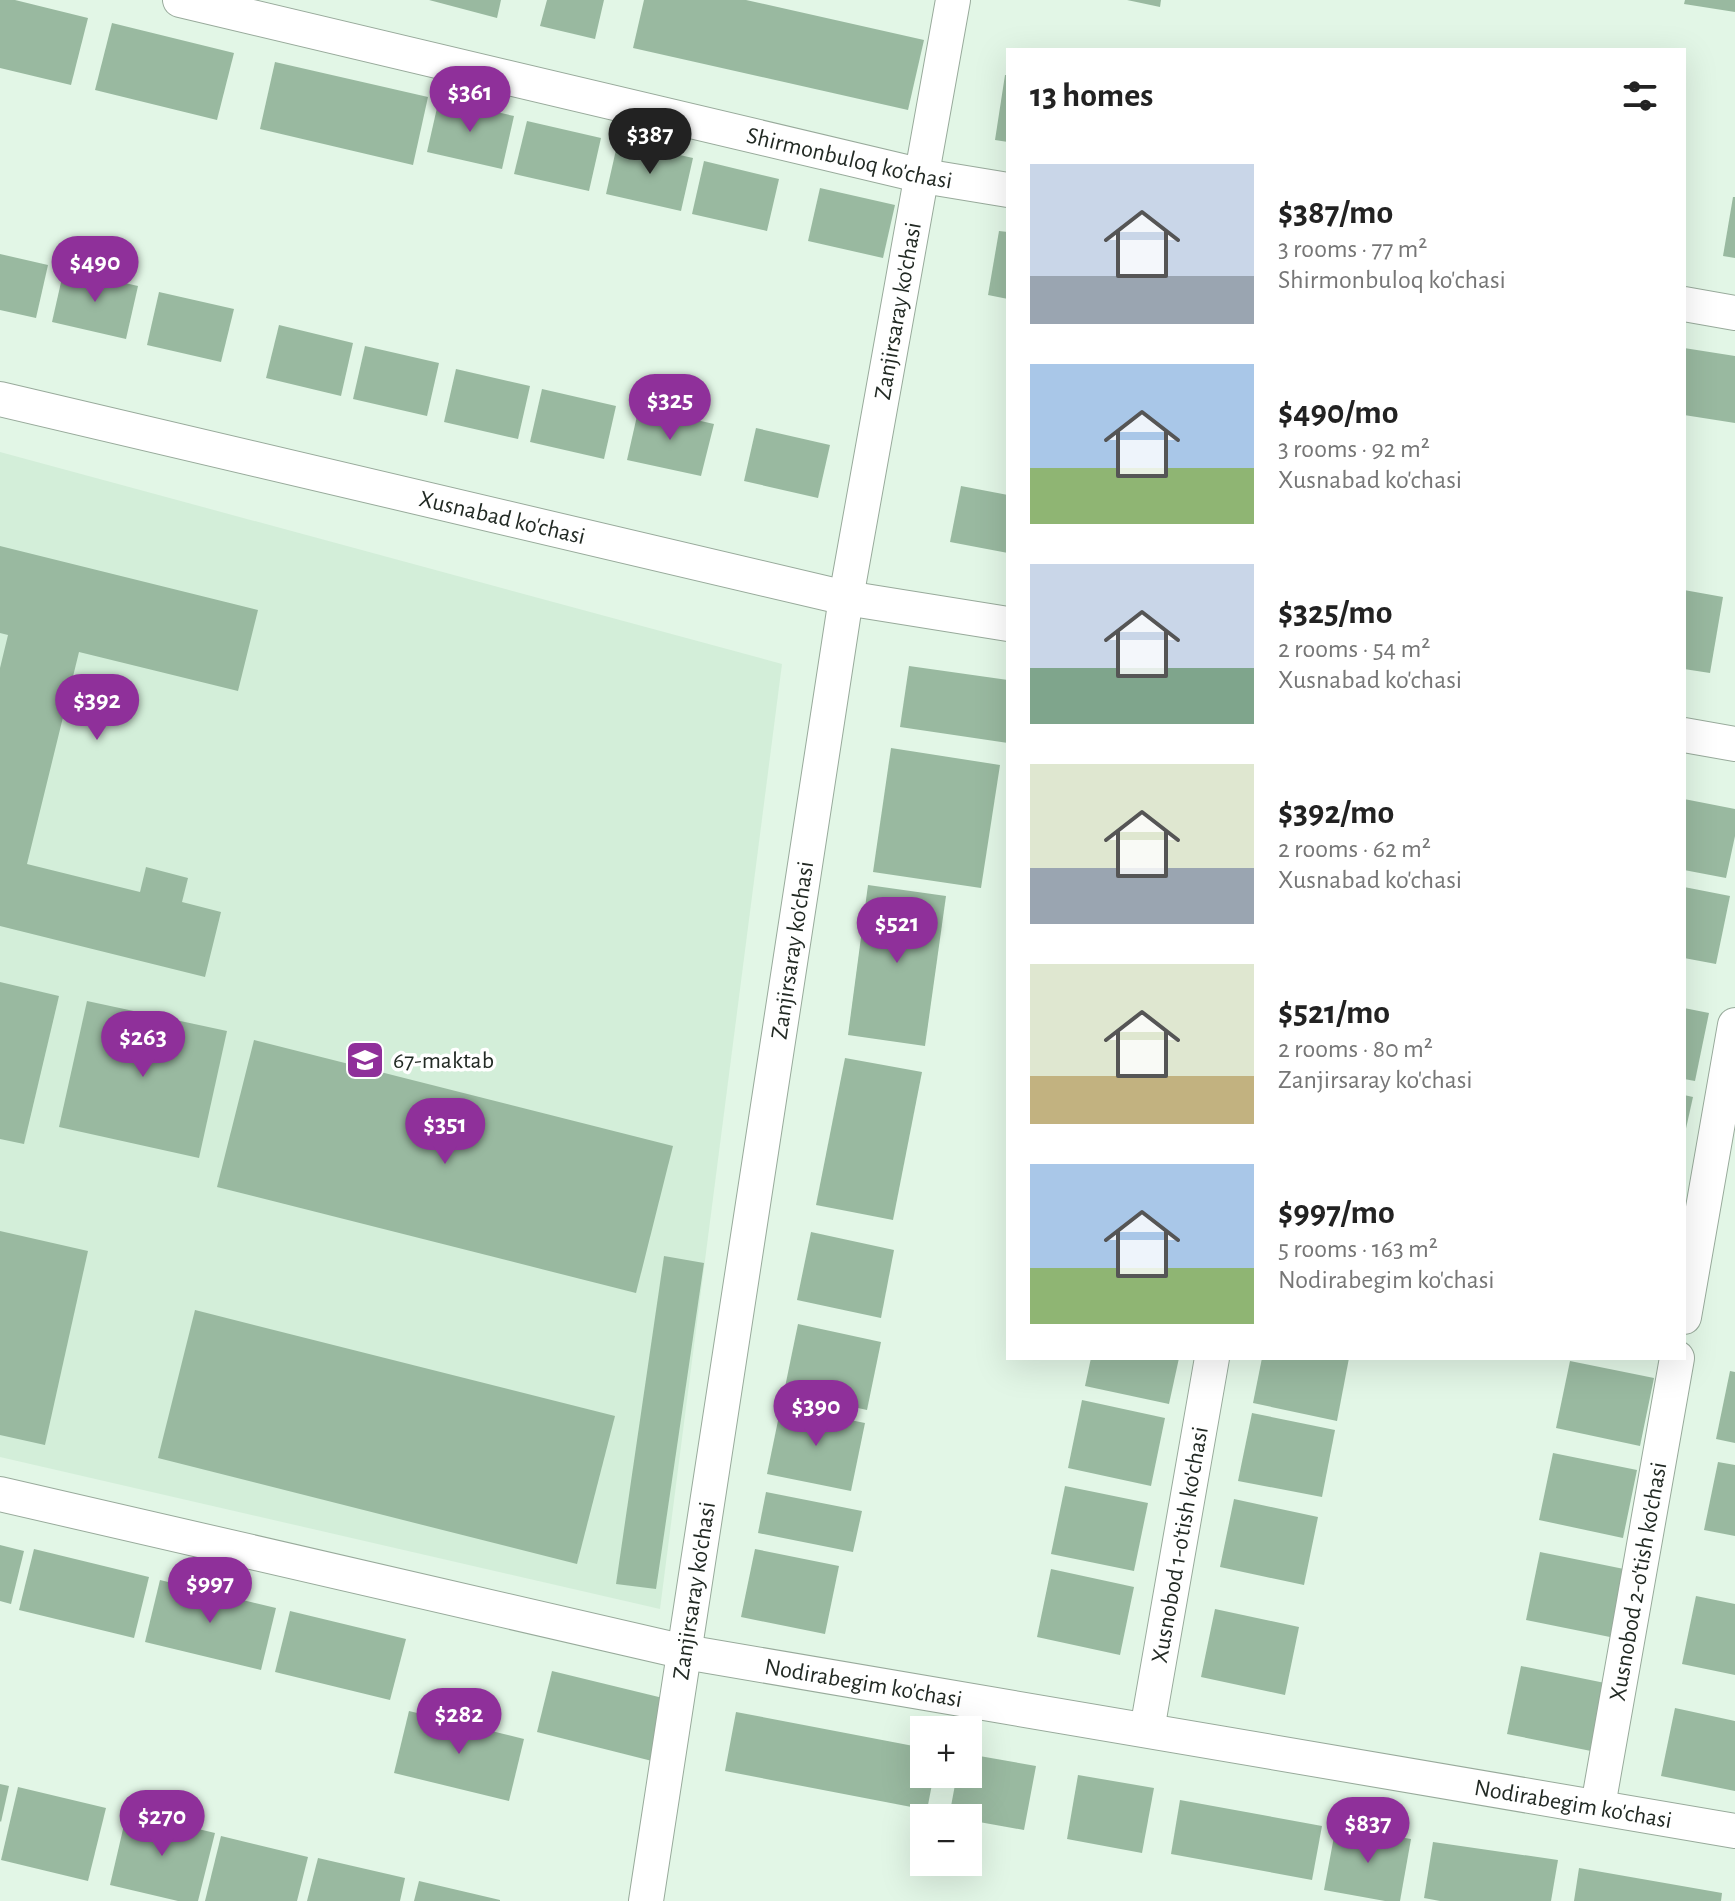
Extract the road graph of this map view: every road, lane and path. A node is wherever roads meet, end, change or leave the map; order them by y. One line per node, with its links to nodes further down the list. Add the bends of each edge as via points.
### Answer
1 (180, 0): 3 (street, Shirmonbuloq ko'chasi)
2 (953, 0): 3 (street, Zanjirsaray ko'chasi)
3 (923, 176): 4 (street, Shirmonbuloq ko'chasi); 8 (street, Zanjirsaray ko'chasi)
4 (1006, 190)
5 (1686, 304): 6 (street)
6 (1735, 313)
7 (0, 399): 8 (street, Xusnabad ko'chasi)
8 (846, 598): 9 (street, Xusnabad ko'chasi); 17 (street, Zanjirsaray ko'chasi)
9 (1006, 624)
10 (1686, 735): 11 (street)
11 (1735, 744)
12 (1735, 1025): 13 (street)
13 (1686, 1306)
14 (1212, 1360): 18 (street, Xusnobod 1-o'tish ko'chasi)
15 (1677, 1360): 19 (street, Xusnobod 2-o'tish ko'chasi)
16 (0, 1494): 17 (street, Nodirabegim ko'chasi)
17 (685, 1652): 18 (street, Nodirabegim ko'chasi); 21 (street, Zanjirsaray ko'chasi)
18 (1147, 1730): 19 (street, Nodirabegim ko'chasi)
19 (1598, 1806): 20 (street, Nodirabegim ko'chasi)
20 (1735, 1831)
21 (646, 1901)

